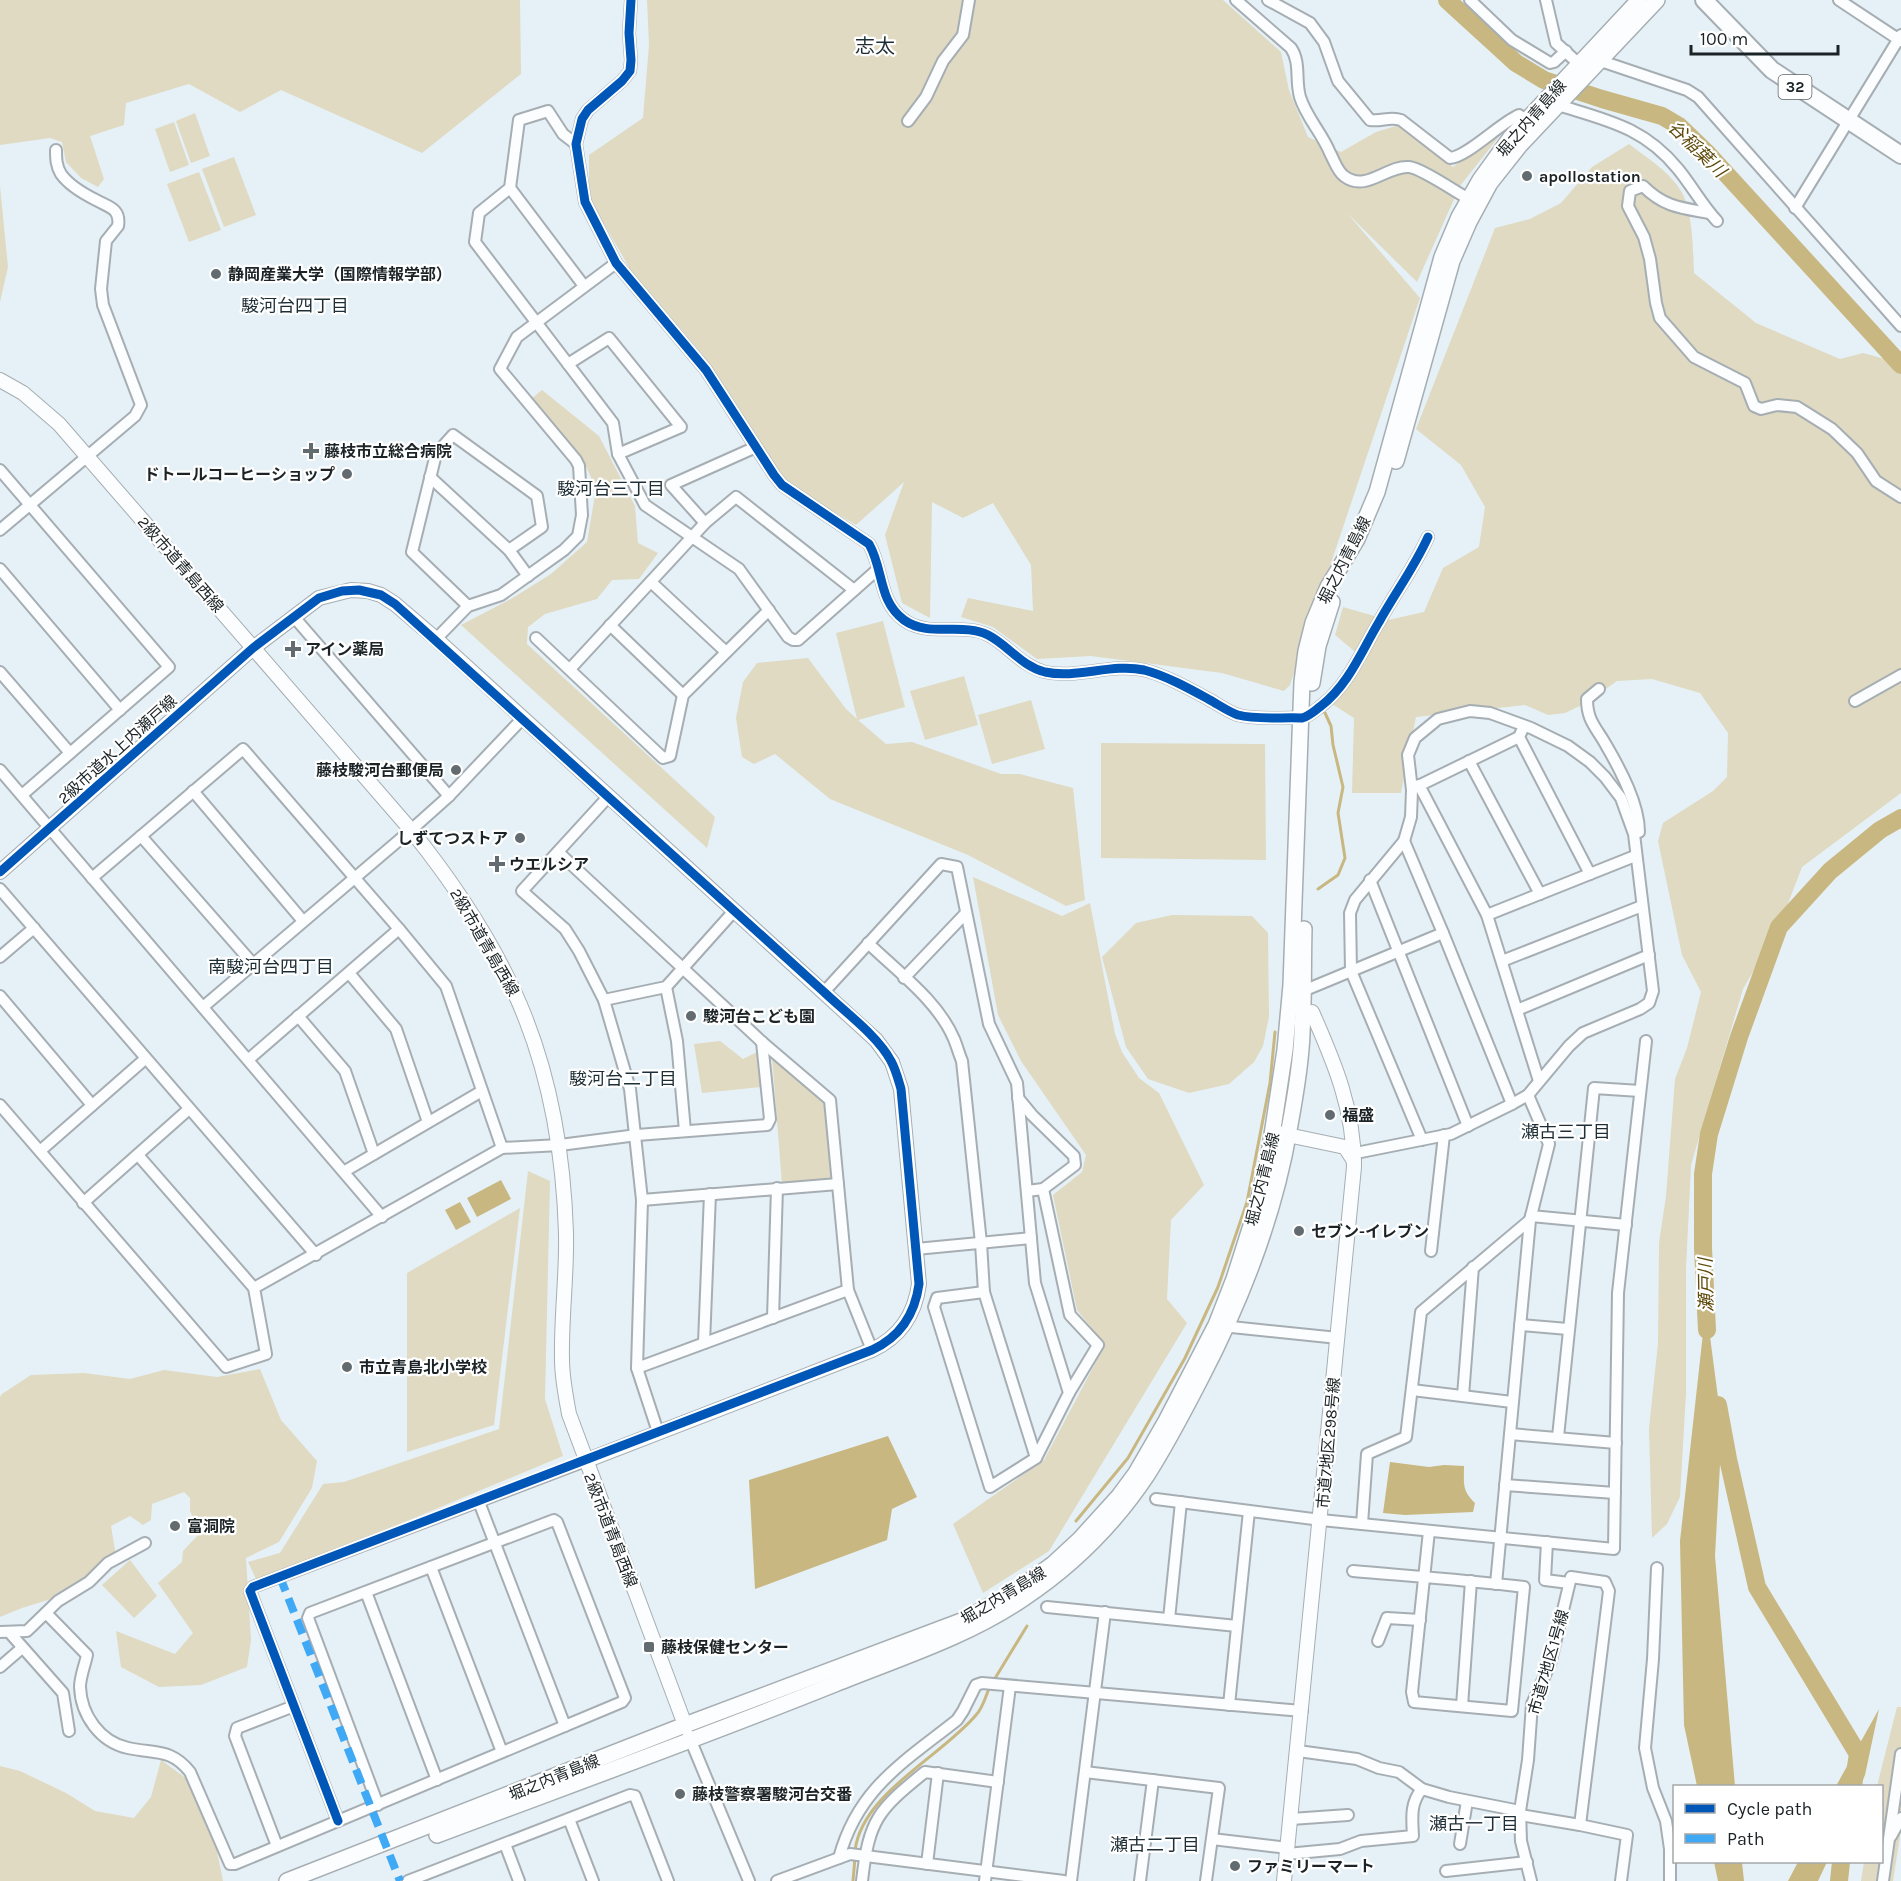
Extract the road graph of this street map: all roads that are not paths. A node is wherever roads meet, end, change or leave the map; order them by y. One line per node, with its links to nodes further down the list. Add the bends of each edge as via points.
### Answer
1 (631, 0): 18 (street, via 630,71 588,110)
2 (969, 0): 16 (street, via 963,35)
3 (1236, 0): 22 (street, via 1291,48 1304,108 1344,176 1363,181 1400,167 1412,167)
4 (1268, 0): 15 (street, via 1310,23 1324,42 1338,81 1370,120 1401,120 1450,158 1508,120 1519,115)
5 (1470, 0): 12 (street, via 1512,40 1550,63)
6 (1546, 0): 12 (street, via 1556,43)
7 (1639, 0): 13 (main road, 堀之内青島線)
8 (1657, 0): 13 (main road, 堀之内青島線)
9 (1704, 0): 17 (main road, 32, via 1772,70)
10 (1839, 0): 11 (street)
11 (1900, 38): 17 (street)
12 (1566, 51): 13 (street)
13 (1588, 60): 14 (main road, 堀之内青島線); 23 (street, via 1687,90 1698,97)
14 (1557, 99): 15 (main road, 堀之内青島線); 35 (street, via 1650,141 1678,170 1713,217 1669,205 1643,186 1630,191 1628,206 1644,237 1660,318 1694,357 1745,383 1754,406 1797,407 1832,429 1857,453 1876,481); 62 (main road, 堀之内青島線, via 1490,183 1452,261 1388,494 1329,609)
15 (1526, 120): 22 (main road, 堀之内青島線)
16 (908, 121)
17 (1848, 121): 20 (main road, 32); 23 (street)
18 (576, 144): 21 (street, via 563,134 548,111 519,120); 24 (street, via 585,202)
19 (56, 150): 32 (street, via 60,173 117,213 118,226 106,241 101,289 141,405 135,416)
20 (1901, 154)
21 (510, 188): 25 (street); 26 (street, via 479,213 476,242)
22 (1469, 199): 62 (main road, 堀之内青島線, via 1442,256 1377,492 1313,623 1302,682)
23 (1795, 208): 27 (street)
24 (616, 263): 25 (street); 30 (street, via 705,370)
25 (584, 286): 26 (street)
26 (537, 322): 28 (street); 44 (street, via 517,337 500,369 576,460 582,515 578,536)
27 (1901, 326)
28 (568, 364): 31 (street, via 613,423); 31 (street, via 609,338 681,427)
29 (0, 380): 32 (street, via 42,407)
30 (756, 447): 37 (street, via 671,485); 43 (street, via 782,485 869,544)
31 (618, 454): 40 (street, via 645,505)
32 (87, 457): 36 (street); 53 (street, 2級市道青島西線)
33 (0, 470): 36 (street)
34 (430, 477): 41 (street); 41 (street, via 436,454 453,435 537,496 542,527); 47 (street, via 412,552)
35 (1901, 497)
36 (31, 503): 38 (street); 61 (street, via 169,667)
37 (705, 523): 40 (street); 46 (street, via 736,497)
38 (0, 530)
39 (1428, 537): 62 (street, via 1343,685 1329,701)
40 (692, 538): 45 (street); 48 (street, via 739,569)
41 (509, 550): 44 (street)
42 (0, 569): 61 (street)
43 (878, 569): 46 (street); 62 (street, via 891,608 912,625 987,634 1029,666 1046,672 1141,670 1236,714)
44 (528, 576): 47 (street, via 501,595)
45 (651, 582): 50 (street); 54 (street)
46 (854, 590): 48 (street, via 798,640 788,637)
47 (468, 606): 52 (street)
48 (769, 610): 54 (street)
49 (294, 617): 52 (street, 2級市道水上内瀬戸線, via 325,596 359,590 381,595); 53 (street, 2級市道水上内瀬戸線); 72 (street)
50 (610, 625): 55 (street); 59 (street)
51 (536, 638): 55 (street)
52 (436, 639): 63 (street, 2級市道水上内瀬戸線)
53 (254, 648): 74 (street, 2級市道水上内瀬戸線); 75 (street, 2級市道青島西線)
54 (726, 652): 59 (street)
55 (570, 669): 59 (street, via 663,758 670,756)
56 (0, 672): 66 (street)
57 (1901, 675): 60 (street)
58 (1599, 689): 79 (street, via 1587,699 1587,708 1590,721 1619,767 1631,796 1639,828)
59 (683, 694)
60 (1855, 701)
61 (120, 710): 66 (street)
62 (1306, 716): 106 (main road, 堀之内青島線); 130 (main road, 堀之内青島線)
63 (522, 719): 72 (street); 73 (street, 2級市道水上内瀬戸線)
64 (1524, 726): 65 (street); 69 (street, via 1490,713 1470,711 1438,719 1415,738 1408,755); 79 (street, via 1568,746 1605,777 1621,798 1634,834)
65 (1519, 736): 67 (street); 81 (street)
66 (70, 753): 71 (street)
67 (1469, 761): 69 (street); 86 (street)
68 (0, 770): 71 (street)
69 (1416, 788): 77 (street); 90 (street)
70 (193, 791): 76 (street); 82 (street, via 243,749); 91 (street)
71 (22, 795): 74 (street)
72 (449, 795): 75 (street)
73 (608, 797): 78 (street); 88 (street, 2級市道水上内瀬戸線)
74 (50, 829): 80 (street, 2級市道水上内瀬戸線); 83 (street)
75 (411, 830): 82 (street); 134 (street, 2級市道青島西線, via 475,917 519,998 536,1043)
76 (141, 836): 83 (street); 100 (street)
77 (1404, 841): 84 (street); 94 (street)
78 (558, 852): 101 (street); 109 (street, via 522,891 565,930)
79 (1635, 856): 81 (street); 87 (street)
80 (0, 872)
81 (1590, 874): 86 (street)
82 (354, 877): 91 (street); 93 (street)
83 (92, 878): 110 (street)
84 (1370, 880): 96 (street); 102 (street, via 1350,913)
85 (0, 889): 92 (street)
86 (1540, 894): 90 (street)
87 (1642, 906): 97 (street); 99 (street)
88 (734, 911): 101 (street); 107 (street, 2級市道水上内瀬戸線)
89 (966, 913): 95 (street, via 957,867 941,864); 104 (street); 122 (street, via 989,1024 1017,1083)
90 (1487, 915): 99 (street)
91 (303, 921): 100 (street)
92 (34, 928): 98 (street); 116 (street)
93 (399, 928): 103 (street); 119 (street, via 446,986)
94 (1443, 933): 96 (street); 123 (street)
95 (868, 943): 104 (street); 107 (street)
96 (1398, 952): 102 (street); 128 (street)
97 (1649, 955): 111 (street); 118 (street, via 1653,991 1649,1003 1583,1033)
98 (0, 957)
99 (1502, 961): 111 (street)
100 (253, 964): 110 (street)
101 (683, 969): 105 (street); 115 (street)
102 (1351, 971): 106 (street); 133 (street)
103 (349, 972): 113 (street); 127 (street, via 396,1029)
104 (904, 978): 153 (street, via 943,1020 962,1061)
105 (666, 987): 109 (street); 129 (street, via 677,1041)
106 (1303, 991): 130 (main road, 堀之内青島線, via 1302,1034)
107 (824, 992): 154 (street, 2級市道水上内瀬戸線, via 876,1040 897,1075)
108 (0, 996): 125 (street)
109 (604, 1000): 131 (street, via 630,1089)
110 (203, 1007): 117 (street)
111 (1517, 1010): 118 (street)
112 (1312, 1012): 139 (street, 市道7地区298号線, via 1342,1084 1351,1121)
113 (298, 1016): 117 (street); 137 (street, via 345,1071)
114 (1646, 1041): 120 (street)
115 (762, 1042): 129 (street, via 770,1119 767,1125); 141 (street, via 830,1100)
116 (145, 1059): 125 (street); 126 (street)
117 (249, 1059): 140 (street)
118 (1539, 1081): 121 (street)
119 (482, 1091): 127 (street); 135 (street)
120 (1640, 1091): 150 (street, via 1594,1088); 151 (street)
121 (1528, 1095): 123 (street); 149 (street, via 1549,1144)
122 (1018, 1098): 143 (street, via 1074,1156 1075,1165); 144 (street)
123 (1512, 1104): 128 (street)
124 (0, 1105): 136 (street)
125 (92, 1105): 136 (street)
126 (189, 1109): 138 (street); 156 (street)
127 (428, 1122): 137 (street)
128 (1468, 1126): 132 (street)
129 (685, 1131): 131 (street)
130 (1281, 1134): 139 (street, via 1345,1147); 163 (main road, 堀之内青島線, via 1268,1161)
131 (637, 1135): 134 (street); 146 (street)
132 (1444, 1135): 133 (street); 155 (street)
133 (1422, 1140): 139 (street)
134 (560, 1145): 135 (street); 178 (street, 2級市道青島西線, via 566,1250 562,1362 569,1414)
135 (502, 1148): 148 (street)
136 (40, 1151): 147 (street)
137 (374, 1154): 140 (street)
138 (138, 1155): 147 (street); 158 (street)
139 (1353, 1157): 165 (street, 市道7地区298号線)
140 (345, 1171): 148 (street)
141 (838, 1184): 142 (street); 159 (street)
142 (777, 1188): 145 (street); 161 (street)
143 (1043, 1189): 144 (street); 170 (street, via 1070,1315 1098,1345)
144 (1027, 1191): 152 (street)
145 (710, 1194): 146 (street); 166 (street)
146 (642, 1200): 168 (street)
147 (83, 1203): 158 (street, via 226,1367 266,1354)
148 (382, 1217): 156 (street)
149 (1531, 1218): 150 (street); 157 (street); 162 (street)
150 (1579, 1220): 151 (street); 164 (street)
151 (1626, 1225): 176 (street, via 1618,1293)
152 (1031, 1238): 153 (street); 170 (street, via 1035,1283)
153 (981, 1243): 154 (street); 160 (street)
154 (916, 1249): 167 (street, 2級市道水上内瀬戸線, via 919,1284 913,1310 892,1338)
155 (1431, 1251)
156 (316, 1255): 158 (street)
157 (1473, 1266): 169 (street, via 1420,1312); 171 (street)
158 (254, 1288)
159 (848, 1290): 161 (street); 167 (street)
160 (984, 1293): 177 (street); 177 (street, via 937,1298 934,1307 990,1487)
161 (773, 1318): 166 (street)
162 (1520, 1325): 164 (street); 172 (street)
163 (1221, 1326): 165 (street); 218 (main road, 堀之内青島線, via 1136,1473 1103,1514 1053,1564 964,1620)
164 (1568, 1329): 175 (street)
165 (1338, 1338): 185 (street, 市道7地区298号線)
166 (704, 1342): 168 (street)
167 (872, 1350): 173 (street, 2級市道水上内瀬戸線)
168 (637, 1368): 173 (street)
169 (1412, 1390): 171 (street); 186 (street, via 1406,1437 1367,1454)
170 (1069, 1393): 177 (street)
171 (1463, 1396): 172 (street)
172 (1512, 1402): 174 (street)
173 (658, 1432): 178 (street, 2級市道水上内瀬戸線)
174 (1510, 1434): 175 (street); 179 (street)
175 (1558, 1437): 176 (street)
176 (1616, 1443): 180 (street)
177 (1036, 1458)
178 (585, 1461): 182 (street); 218 (street, 2級市道青島西線)
179 (1505, 1485): 180 (street); 188 (street)
180 (1615, 1493): 190 (street, via 1614,1549)
181 (1156, 1499): 183 (street)
182 (479, 1502): 189 (street); 213 (street, via 250,1591)
183 (1181, 1502): 184 (street); 203 (street)
184 (1249, 1511): 185 (street); 205 (street)
185 (1321, 1520): 186 (street); 215 (street, 市道7地区298号線)
186 (1362, 1524): 187 (street)
187 (1429, 1531): 188 (street); 195 (street)
188 (1500, 1538): 190 (street); 198 (street)
189 (494, 1542): 192 (street); 216 (street); 216 (street, via 557,1522 625,1698)
190 (1547, 1542): 197 (street, via 1545,1580)
191 (145, 1543): 202 (street, via 108,1563)
192 (431, 1567): 199 (street); 220 (street)
193 (1657, 1568): 266 (street, via 1645,1748 1653,1788 1666,1821)
194 (1353, 1571): 195 (street)
195 (1424, 1577): 196 (street); 204 (street)
196 (1471, 1581): 198 (street); 214 (street)
197 (1569, 1583): 230 (street, 市道7地区1号線, via 1550,1664 1532,1704); 236 (street, via 1571,1577 1605,1582 1609,1591)
198 (1496, 1584): 214 (street, via 1524,1587 1512,1711)
199 (366, 1592): 224 (street); 229 (street, via 308,1618)
200 (1047, 1606): 201 (street)
201 (1105, 1612): 203 (street); 211 (street)
202 (46, 1613): 206 (street, via 27,1631); 241 (street, via 87,1655 80,1686 82,1702 97,1730 127,1748 159,1752 183,1763 230,1864)
203 (1169, 1619): 205 (street)
204 (1420, 1620): 207 (street, via 1387,1618); 214 (street, via 1414,1702)
205 (1237, 1626): 212 (street)
206 (5, 1632): 208 (street)
207 (1378, 1641)
208 (22, 1647): 209 (street); 217 (street, via 63,1693)
209 (0, 1667)
210 (1005, 1685): 211 (street); 226 (street); 243 (street, via 976,1685 957,1720 875,1787 844,1839)
211 (1095, 1693): 212 (street); 222 (street)
212 (1229, 1705): 215 (street)
213 (294, 1706): 235 (street); 241 (street, via 237,1728 235,1736)
214 (1462, 1706)
215 (1302, 1711): 219 (street, 市道7地区298号線)
216 (565, 1726): 220 (street)
217 (69, 1731)
218 (688, 1732): 250 (main road, 堀之内青島線); 251 (main road, 堀之内青島線); 256 (street)
219 (1298, 1751): 227 (street, via 1357,1759 1399,1772); 234 (street, 市道7地区298号線)
220 (502, 1752): 224 (street)
221 (1901, 1754): 238 (street)
222 (1085, 1772): 225 (street); 260 (street)
223 (938, 1773): 226 (street); 244 (street, via 925,1772 892,1798 872,1827); 246 (street)
224 (437, 1780): 229 (street)
225 (1153, 1780): 237 (street, via 1219,1788); 261 (street)
226 (998, 1782): 249 (street)
227 (1422, 1789): 228 (street); 242 (street, via 1413,1805 1413,1836 1361,1841 1341,1849)
228 (1467, 1801): 230 (street); 240 (street)
229 (378, 1805): 235 (street)
230 (1520, 1813): 236 (street); 245 (street, 市道7地区1号線)
231 (1348, 1815): 234 (street)
232 (1901, 1818): 238 (street)
233 (569, 1819): 239 (street); 254 (street); 255 (street, via 635,1796)
234 (1291, 1819): 242 (street, 市道7地区298号線)
235 (338, 1821): 241 (street)
236 (1580, 1825): 265 (street, via 1627,1835)
237 (1212, 1839): 242 (street); 262 (street)
238 (1888, 1839): 267 (street)
239 (505, 1844): 248 (street); 253 (street)
240 (1460, 1844)
241 (278, 1846)
242 (1287, 1851): 263 (street, 市道7地区298号線)
243 (844, 1856): 244 (street); 257 (street)
244 (864, 1856): 246 (street); 258 (street)
245 (1527, 1863): 247 (street); 264 (street, 市道7地区1号線)
246 (927, 1864): 249 (street)
247 (1446, 1871)
248 (439, 1876): 252 (street)
249 (986, 1876): 259 (street)
250 (288, 1881)
251 (317, 1881)
252 (408, 1881)
253 (519, 1881)
254 (592, 1881)
255 (668, 1881)
256 (749, 1881)
257 (777, 1881)
258 (862, 1881)
259 (1064, 1881)
260 (1071, 1881)
261 (1140, 1881)
262 (1206, 1881)
263 (1284, 1881)
264 (1531, 1881)
265 (1621, 1881)
266 (1670, 1881)
267 (1883, 1881)

